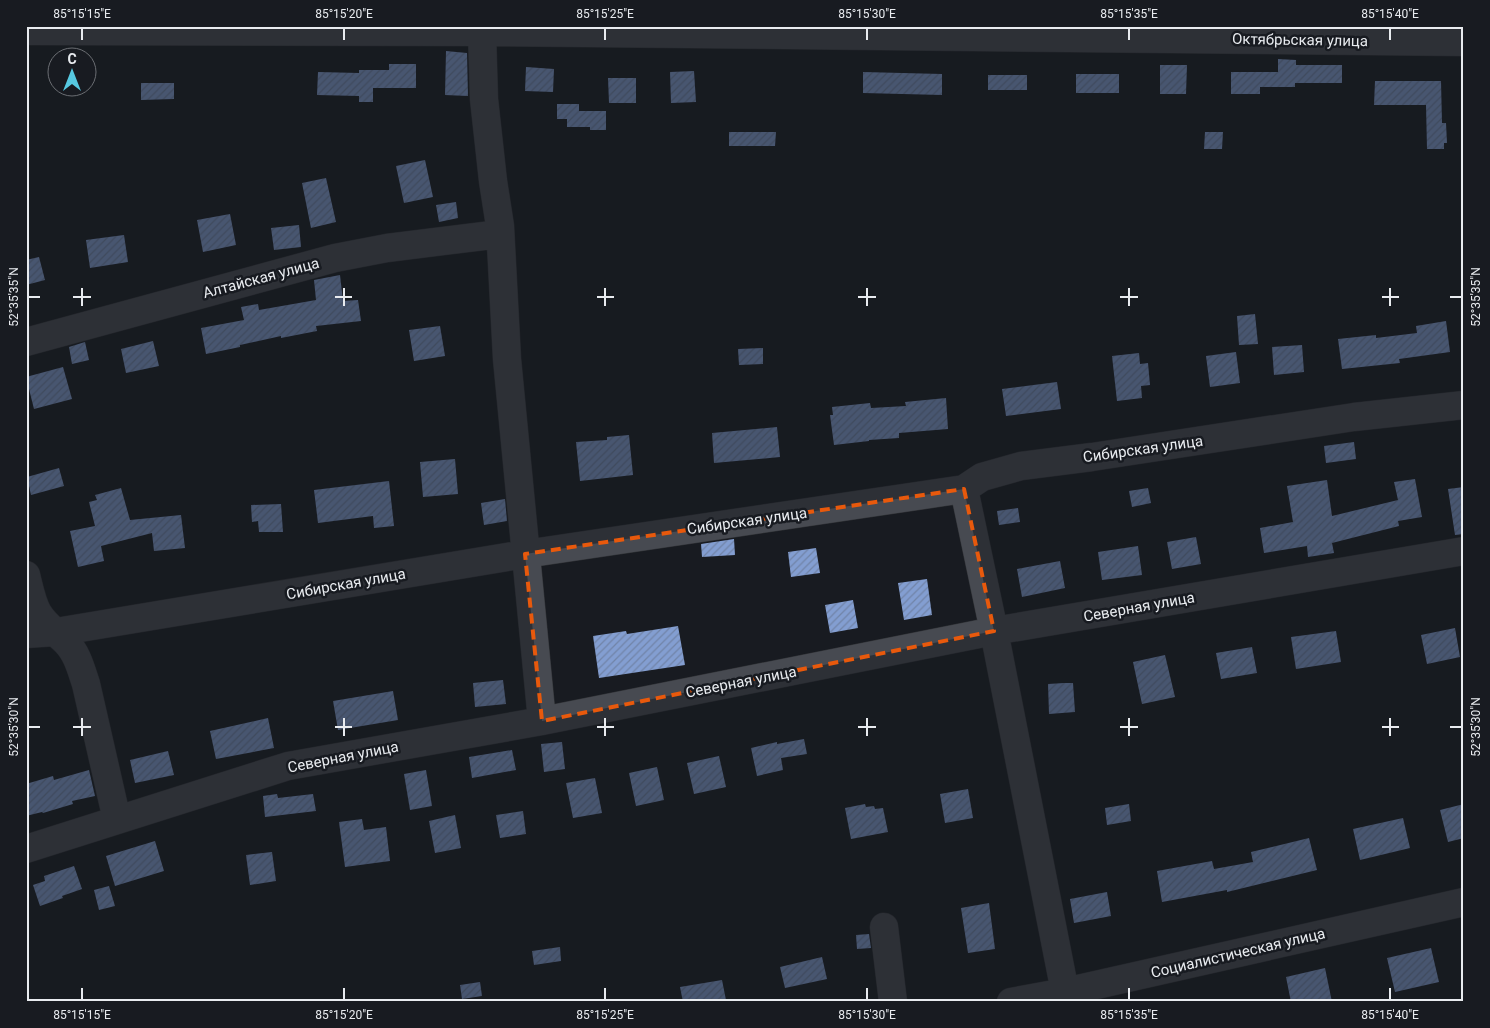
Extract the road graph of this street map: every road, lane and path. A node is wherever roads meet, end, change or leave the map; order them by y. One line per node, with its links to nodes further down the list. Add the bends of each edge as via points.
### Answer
1 (186, 29): 2 (street, Октябрьская улица); 3 (street, Октябрьская улица)
2 (440, 29): 4 (street, Октябрьская улица)
3 (26, 31)
4 (482, 32): 5 (street, Октябрьская улица); 7 (street, via 484,99)
5 (1128, 32): 6 (street, Октябрьская улица)
6 (1464, 42)
7 (500, 234): 8 (street, Алтайская улица, via 335,258); 12 (street, via 507,359)
8 (26, 342)
9 (1464, 406): 10 (street, Сибирская улица, via 1354,417 1021,466 982,477)
10 (964, 489): 12 (street, Сибирская улица); 14 (street)
11 (1464, 551): 14 (street, Северная улица)
12 (525, 554): 15 (street, Сибирская улица); 17 (street)
13 (26, 576): 15 (street, via 37,612)
14 (994, 631): 17 (street, Северная улица); 22 (street)
15 (56, 632): 16 (street, Сибирская улица); 18 (street, via 81,666)
16 (26, 634)
17 (542, 721): 18 (street, Северная улица, via 288,766)
18 (117, 820): 19 (street, Северная улица)
19 (26, 849)
20 (1464, 902): 22 (street, Социалистическая улица)
21 (884, 927): 23 (street)
22 (1066, 997): 24 (street, Социалистическая улица)
23 (893, 1002)
24 (1011, 1002)

